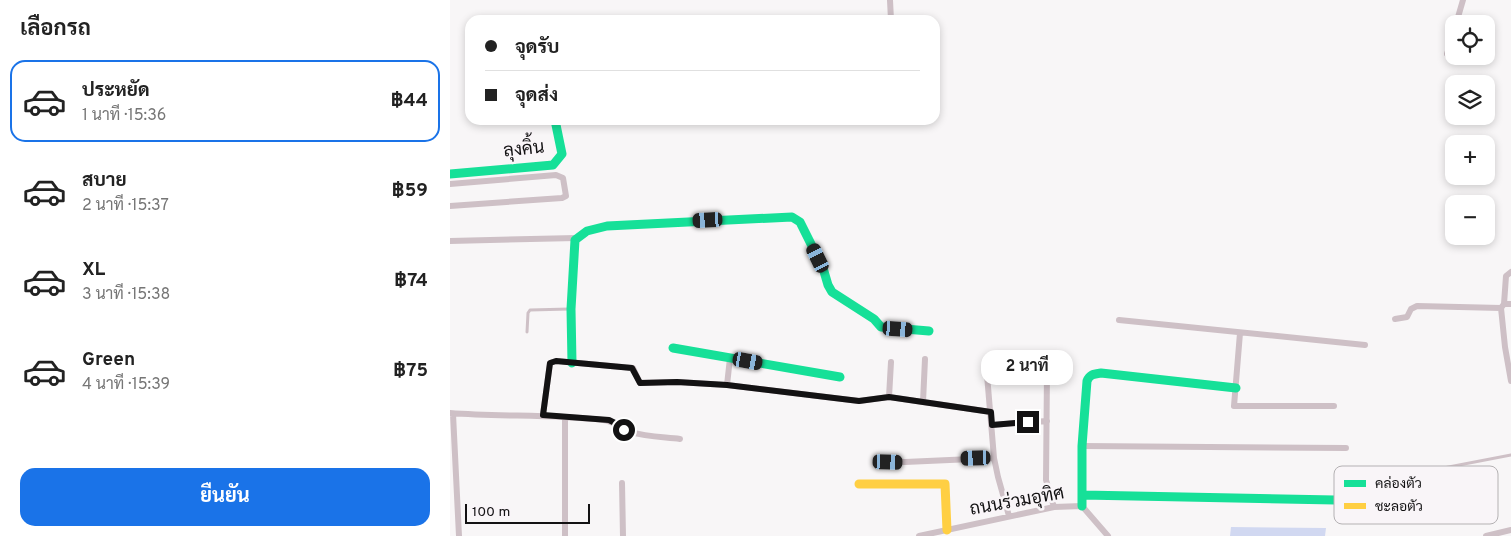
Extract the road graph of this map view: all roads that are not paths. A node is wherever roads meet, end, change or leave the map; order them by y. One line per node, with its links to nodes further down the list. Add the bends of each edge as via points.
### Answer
1 (890, 0): 3 (street)
2 (1463, 0): 4 (street)
3 (891, 15)
4 (1459, 15)
5 (556, 125): 6 (street, ลุงคิ้น, via 562,154 553,165)
6 (450, 174)
7 (450, 184): 8 (street, via 556,175 562,178 566,196)
8 (450, 206)
9 (576, 238): 10 (street); 13 (street); 16 (street, via 588,230 612,226 792,217 800,222 834,294 874,319 881,327)
10 (450, 241)
11 (1511, 272): 12 (street, via 1506,276)
12 (1506, 305): 14 (street, via 1417,306 1407,317); 28 (street, via 1505,347)
13 (571, 310): 17 (lane, via 530,310); 25 (street)
14 (1395, 319)
15 (1119, 320): 18 (street)
16 (929, 331)
17 (527, 332)
18 (1240, 333): 19 (street); 30 (street)
19 (1365, 346)
20 (673, 348): 21 (street)
21 (730, 358): 27 (street); 29 (street)
22 (925, 359): 32 (street)
23 (891, 362): 31 (street)
24 (986, 363): 34 (street)
25 (572, 364): 29 (street, via 632,368 640,383); 36 (street, via 550,363)
26 (1047, 371): 38 (street)
27 (840, 377)
28 (1511, 381)
29 (727, 385): 31 (street, via 859,401)
30 (1236, 388): 33 (street, via 1234,406); 41 (street, via 1092,374 1087,382)
31 (889, 397): 32 (street)
32 (923, 402): 34 (street)
33 (1334, 406)
34 (991, 412): 39 (street)
35 (452, 413): 36 (street); 56 (street)
36 (543, 415): 37 (street)
37 (564, 416): 40 (street, via 609,420 631,432); 57 (street)
38 (1047, 420): 39 (street); 52 (street, via 1046,480)
39 (992, 425): 44 (street)
40 (680, 439)
41 (1082, 446): 42 (street); 49 (street)
42 (1346, 448)
43 (1511, 454): 46 (lane)
44 (994, 458): 45 (street); 53 (street)
45 (876, 461)
46 (1451, 466)
47 (622, 482): 58 (street)
48 (859, 484): 54 (street, via 945,484)
49 (1083, 495): 50 (street); 51 (street)
50 (1334, 500)
51 (1082, 506): 52 (street, ถนนร่วมอุทิศ); 60 (street, ถนนร่วมอุทิศ)
52 (1054, 507): 53 (street, ถนนร่วมอุทิศ)
53 (1009, 516): 54 (street, ถนนร่วมอุทิศ)
54 (947, 530): 59 (street, ถนนร่วมอุทิศ)
55 (1511, 530): 61 (street)
56 (459, 536)
57 (565, 536)
58 (623, 536)
59 (919, 536)
60 (1108, 536)
61 (1489, 536)

